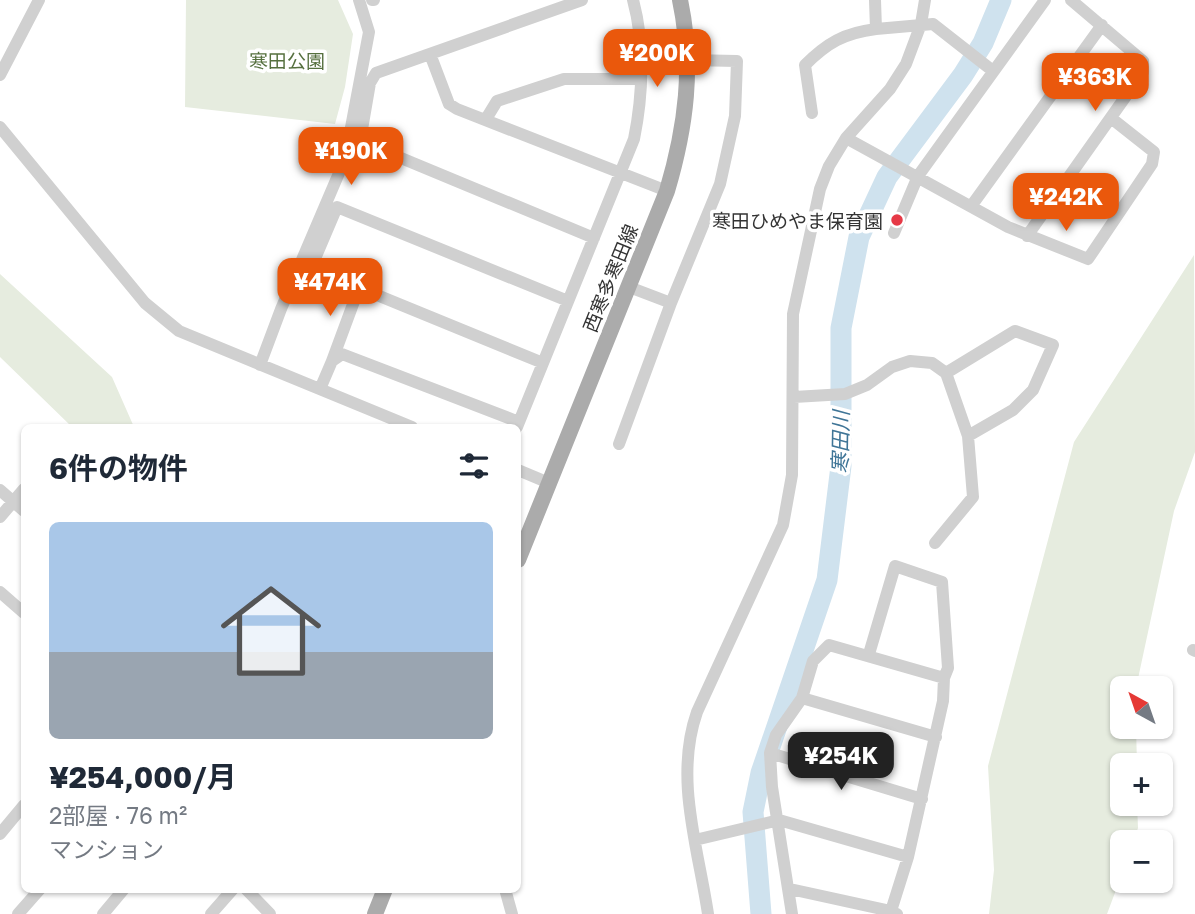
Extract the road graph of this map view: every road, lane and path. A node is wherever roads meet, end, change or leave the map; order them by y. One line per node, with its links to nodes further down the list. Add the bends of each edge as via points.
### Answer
1 (39, 0): 16 (street)
2 (359, 0): 36 (street, via 369,32 345,159)
3 (582, 0): 13 (street)
4 (633, 0): 17 (street, via 640,37)
5 (680, 0): 14 (main road, 西寒多寒田線)
6 (875, 0): 12 (street)
7 (925, 0): 10 (street)
8 (1045, 0): 15 (street)
9 (1071, 0): 11 (street)
10 (921, 23): 12 (street); 15 (street, via 933,24); 22 (street, via 906,64 890,89)
11 (1102, 25): 19 (street, via 1143,61 1143,72); 26 (street)
12 (876, 29): 18 (street, via 828,42 805,65)
13 (430, 54): 20 (street, via 449,104); 29 (street, via 376,73 370,83 360,141)
14 (689, 60): 25 (main road, 西寒多寒田線, via 682,130); 33 (street, via 737,61 735,116 720,184)
15 (993, 71): 24 (street)
16 (0, 75)
17 (640, 79): 20 (street, via 564,79 497,101); 23 (street, via 634,139)
18 (811, 113)
19 (1111, 118): 28 (street); 28 (street, via 1154,152 1152,164 1088,259)
20 (486, 119): 23 (street)
21 (0, 127): 36 (street, via 158,315 179,331)
22 (846, 138): 24 (street); 39 (street, via 820,189 800,273 793,314)
23 (621, 173): 25 (street); 29 (street)
24 (918, 176): 26 (street); 27 (street)
25 (667, 191): 30 (main road, 西寒多寒田線)
26 (972, 205): 28 (street)
27 (894, 233)
28 (1027, 236)
29 (594, 239): 32 (street)
30 (629, 287): 33 (street); 45 (main road, 西寒多寒田線)
31 (359, 288): 32 (street, via 311,268 337,207); 34 (street); 35 (street)
32 (568, 301): 35 (street)
33 (671, 303): 43 (street)
34 (332, 360): 38 (street); 41 (street, via 342,354)
35 (543, 363): 41 (street)
36 (260, 365): 38 (street)
37 (946, 373): 39 (street, via 932,363 910,361 857,390); 42 (street); 42 (street, via 1015,331 1052,345 1032,390 1013,410)
38 (320, 389): 40 (street)
39 (794, 397): 64 (street, via 792,475 783,525 687,742)
40 (405, 424)
41 (518, 424)
42 (968, 436): 51 (street, via 973,497)
43 (620, 444)
44 (521, 471): 45 (street)
45 (549, 482): 52 (main road, 西寒多寒田線)
46 (0, 490): 48 (street)
47 (21, 492): 48 (street)
48 (13, 501): 49 (street); 50 (street)
49 (21, 508)
50 (0, 517)
51 (934, 543)
52 (521, 552)
53 (0, 592): 54 (street)
54 (21, 610)
55 (869, 654): 56 (street); 56 (street, via 895,566 916,571 942,582 948,668); 57 (street, via 829,645 813,661)
56 (944, 678): 58 (street)
57 (802, 698): 58 (street); 59 (street)
58 (936, 737): 60 (street)
59 (770, 753): 60 (street); 62 (street)
60 (922, 799): 65 (street)
61 (21, 809): 63 (street)
62 (779, 820): 64 (street); 65 (street); 66 (street)
63 (0, 834)
64 (695, 840): 80 (street)
65 (908, 857): 73 (street)
66 (790, 889): 73 (street); 81 (street)
67 (36, 893): 74 (street)
68 (121, 893): 75 (street)
69 (229, 893): 76 (street)
70 (250, 893): 77 (street)
71 (383, 893): 78 (main road)
72 (506, 893): 79 (street)
73 (894, 913)
74 (18, 914)
75 (103, 914)
76 (211, 914)
77 (270, 914)
78 (375, 914)
79 (512, 914)
80 (708, 914)
81 (792, 914)

